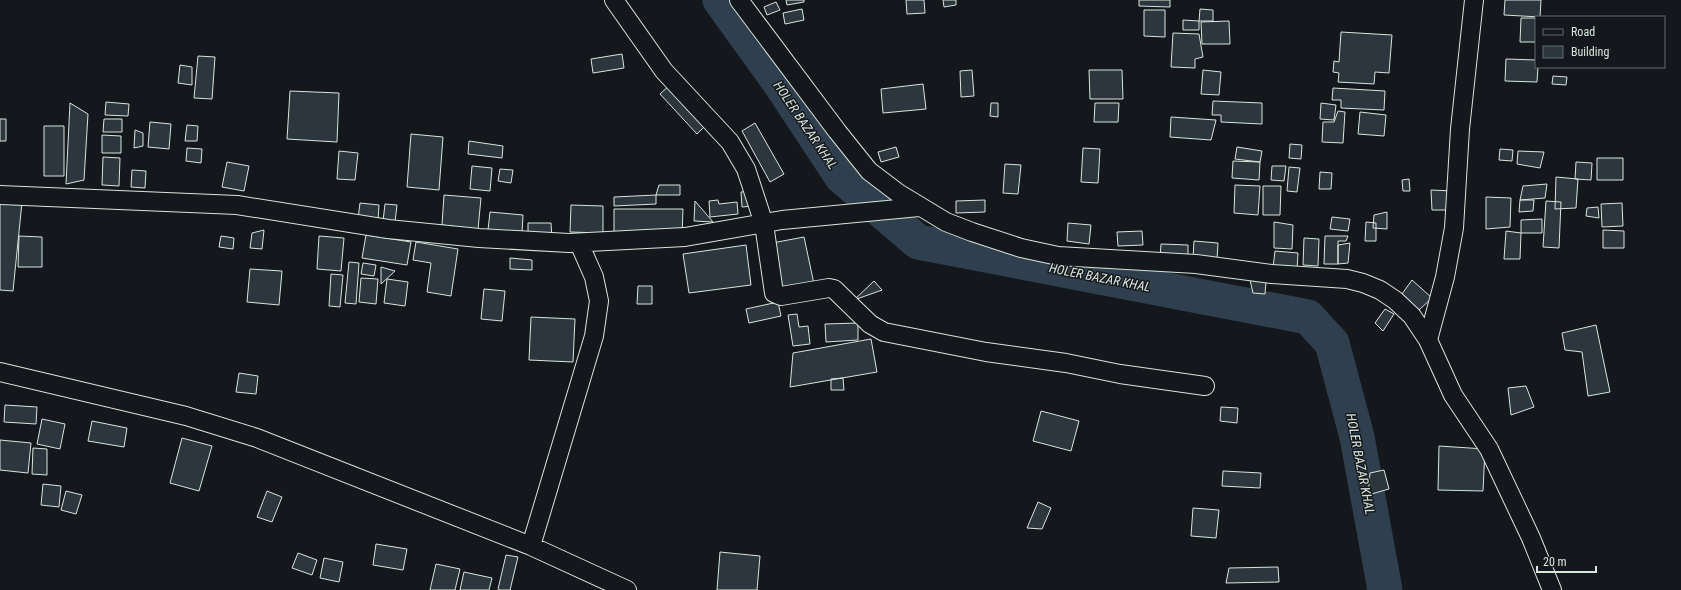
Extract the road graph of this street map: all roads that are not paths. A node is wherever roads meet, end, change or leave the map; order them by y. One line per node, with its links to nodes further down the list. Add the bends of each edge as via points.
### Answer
1 (614, 0): 6 (street, via 664,71 730,142 746,169)
2 (739, 0): 5 (street, via 869,171)
3 (1474, 0): 8 (street, via 1460,129 1454,228 1445,277)
4 (0, 195): 7 (street, via 237,205 388,229 479,238)
5 (912, 207): 6 (street, via 819,215); 8 (street, via 972,232 1021,248 1058,256 1196,264 1272,274 1347,279 1363,283 1395,300 1412,316)
6 (764, 224): 7 (street, via 685,237); 10 (street, via 774,293 781,296 834,289 870,324 884,332 986,352)
7 (579, 243): 11 (street, via 594,277 599,301 594,336)
8 (1428, 340): 13 (street, via 1453,396 1489,449 1532,538)
9 (0, 372): 11 (street, via 186,416 256,438)
10 (1205, 386)
11 (531, 546): 12 (street)
12 (627, 590)
13 (1552, 590)

